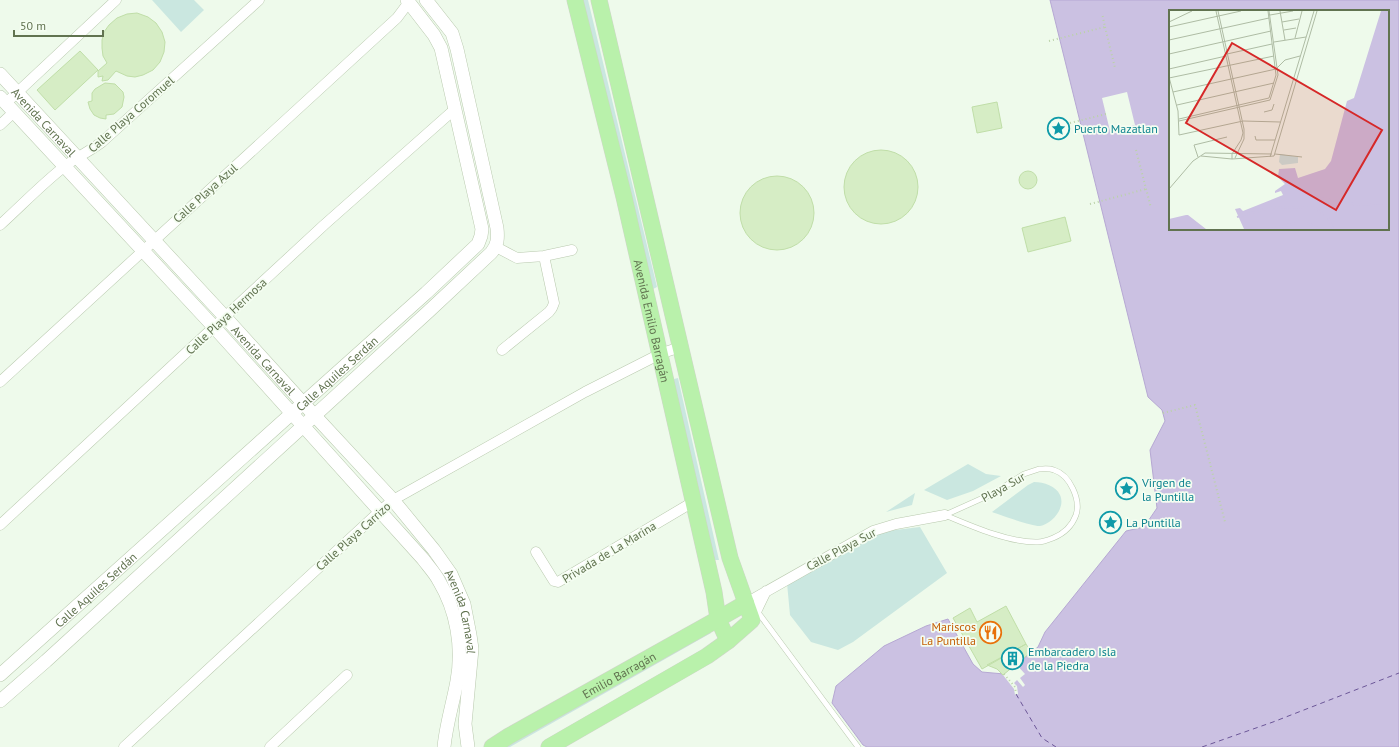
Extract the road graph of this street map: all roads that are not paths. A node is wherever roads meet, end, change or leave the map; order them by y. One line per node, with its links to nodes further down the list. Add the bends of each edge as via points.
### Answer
1 (116, 0): 10 (street)
2 (259, 0): 14 (street, Calle Playa Coromuel, via 102,142)
3 (426, 0): 7 (street, via 452,34)
4 (575, 0): 26 (main road, Avenida Emilio Barragán)
5 (598, 0): 24 (main road, Avenida Emilio Barragán)
6 (408, 1): 8 (street, Calle Aquiles Serdán, via 439,42); 17 (street, Calle Playa Azul, via 397,18)
7 (460, 61): 8 (street); 18 (street, via 497,228)
8 (445, 64): 12 (street, Calle Aquiles Serdán)
9 (0, 74): 10 (street, Avenida Carnaval)
10 (17, 92): 11 (street); 14 (street, Avenida Carnaval)
11 (6, 104): 13 (street); 15 (street, Avenida Carnaval)
12 (455, 109): 22 (street, Calle Playa Hermosa); 28 (street, Calle Aquiles Serdán, via 482,229 478,244)
13 (0, 125)
14 (77, 158): 15 (street, Calle Playa Coromuel); 17 (street, Avenida Carnaval)
15 (64, 167): 16 (street, Calle Playa Coromuel); 20 (street, Avenida Carnaval)
16 (0, 224)
17 (154, 240): 20 (street, Calle Playa Azul); 22 (street, Avenida Carnaval)
18 (496, 247): 21 (street, via 517,258); 30 (street, Calle Aquiles Serdán)
19 (572, 250): 21 (street)
20 (142, 251): 23 (street, Avenida Carnaval); 27 (street, Calle Playa Azul)
21 (544, 256): 25 (street, via 554,302 552,308)
22 (225, 317): 23 (street, Calle Playa Hermosa); 28 (street, Avenida Carnaval)
23 (214, 327): 29 (street, Avenida Carnaval); 36 (street, Calle Playa Hermosa)
24 (680, 347): 26 (street, Calle Playa Carrizo); 38 (main road, Avenida Emilio Barragán, via 730,558)
25 (502, 350)
26 (660, 354): 32 (street, Calle Playa Carrizo, via 585,392); 33 (main road, Avenida Emilio Barragán)
27 (0, 382)
28 (303, 403): 29 (street, Calle Aquiles Serdán); 30 (street, Avenida Carnaval)
29 (291, 414): 31 (street, Avenida Carnaval); 41 (street, Calle Aquiles Serdán)
30 (314, 415): 31 (street, Calle Aquiles Serdán); 32 (street, Avenida Carnaval)
31 (302, 426): 34 (street, Avenida Carnaval); 42 (street, Calle Aquiles Serdán)
32 (393, 500): 34 (street, Calle Playa Carrizo); 49 (street, Avenida Carnaval, via 452,574 464,604 472,649 465,724)
33 (693, 502): 37 (street, Privada de La Marina, via 558,582 554,581); 39 (main road, Avenida Emilio Barragán)
34 (380, 511): 46 (street, Calle Playa Carrizo); 48 (street, Avenida Carnaval, via 439,580 456,622 459,641 457,680)
35 (945, 515): 35 (lane, Playa Sur, via 1014,539 1038,542 1058,536 1070,527 1076,516 1077,503 1072,486 1062,474 1056,470 1039,469 1024,474 994,493); 38 (street, Calle Playa Sur, via 873,531 766,591)
36 (0, 525)
37 (536, 552)
38 (752, 611): 39 (main road, Emilio Barragán); 40 (main road); 52 (lane)
39 (718, 619): 40 (main road, Avenida Emilio Barragán); 50 (main road, Emilio Barragán)
40 (728, 641): 51 (main road, via 707,656)
41 (37, 642): 42 (street); 43 (street, Calle Aquiles Serdán)
42 (46, 661): 45 (street, Calle Aquiles Serdán)
43 (0, 675)
44 (347, 675): 47 (street)
45 (0, 701)
46 (124, 747)
47 (270, 747)
48 (444, 747)
49 (468, 747)
50 (492, 747)
51 (549, 747)
52 (858, 747)

